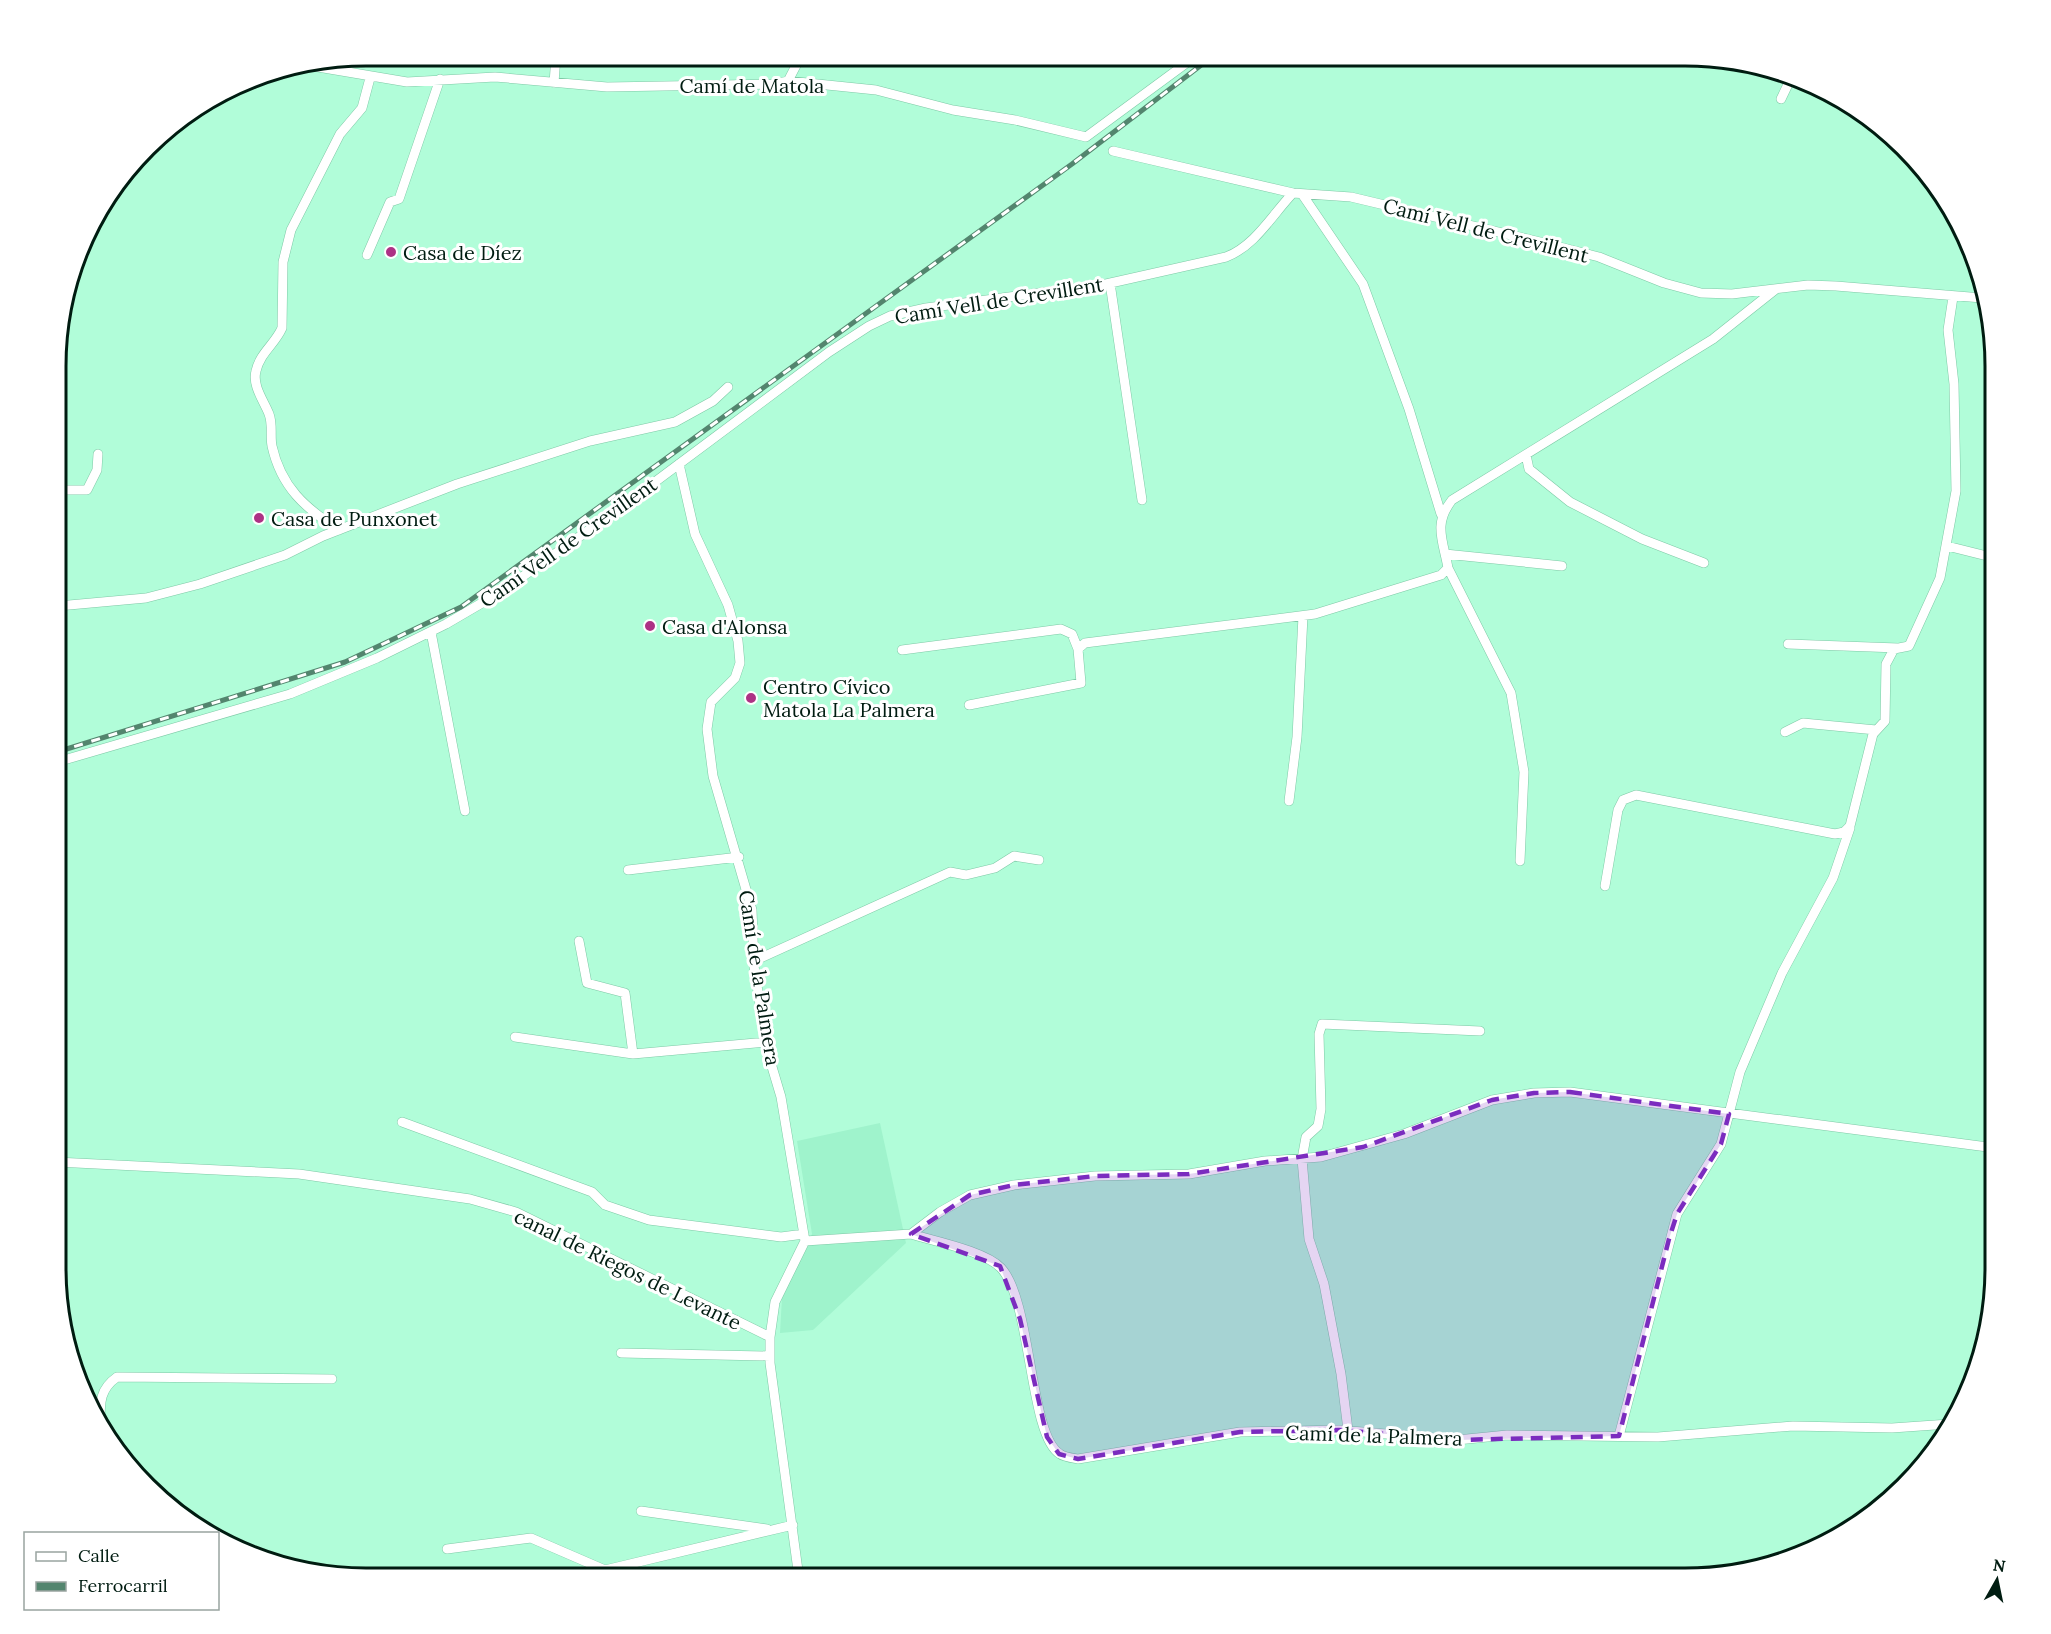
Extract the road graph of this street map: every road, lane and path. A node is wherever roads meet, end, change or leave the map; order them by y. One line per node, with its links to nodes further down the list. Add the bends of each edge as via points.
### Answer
1 (555, 66): 8 (street)
2 (796, 66): 7 (street)
3 (1182, 66): 7 (street, Camí de Matola, via 1086,137 876,90)
4 (326, 69): 5 (street, Camí de Matola)
5 (370, 78): 6 (street, Camí de Matola, via 407,82); 25 (street, via 362,108 340,134 291,230 283,262 282,328 261,356 255,374 261,400 270,415 277,468 289,488 317,516)
6 (440, 79): 8 (street, Camí de Matola, via 495,77); 13 (street, via 399,200 390,202)
7 (788, 81): 8 (street, Camí de Matola, via 607,87)
8 (554, 82)
9 (1788, 85): 10 (street)
10 (1781, 99)
11 (1113, 151): 12 (street)
12 (1298, 194): 14 (street, Camí Vell de Crevillent, via 1240,252); 15 (street, Camí Vell de Crevillent, via 1351,197 1544,243 1599,257 1701,293); 24 (street, via 1363,284 1409,409)
13 (367, 255)
14 (1110, 284): 21 (street, Camí Vell de Crevillent, via 890,316 829,352); 23 (street)
15 (1776, 289): 16 (street, Camí Vell de Crevillent, via 1836,286); 20 (street, via 1713,339)
16 (1953, 297): 17 (street, Camí Vell de Crevillent); 26 (street, via 1948,330 1954,384 1956,491)
17 (1977, 298)
18 (728, 387): 25 (street, via 713,401 675,422 590,441 526,461)
19 (98, 454): 22 (street, via 97,470 87,490)
20 (1526, 454): 24 (street, via 1452,500); 29 (street, via 1529,469 1570,502 1642,539)
21 (679, 464): 34 (street, Camí Vell de Crevillent, via 499,592); 46 (street, Camí de la Palmera, via 695,534 728,605 738,641 740,663 735,678 711,702 707,729 713,776)
22 (66, 490)
23 (1142, 500)
24 (1441, 514): 27 (street)
25 (339, 530): 32 (street, via 285,555 200,585 146,598)
26 (1947, 546): 28 (street); 36 (street, via 1940,578 1909,646)
27 (1445, 554): 30 (street); 31 (street)
28 (1985, 556)
29 (1704, 563)
30 (1562, 566)
31 (1448, 568): 33 (street, via 1441,575); 48 (street, via 1511,693 1524,772)
32 (66, 605)
33 (1303, 616): 37 (street, via 1085,643); 43 (street, via 1297,736)
34 (431, 632): 42 (street, Camí Vell de Crevillent, via 290,693); 44 (street)
35 (1788, 644): 36 (street)
36 (1898, 648): 40 (street, via 1886,664 1885,721)
37 (1077, 649): 38 (street, via 1072,634 1061,629); 39 (street, via 1081,683)
38 (902, 651)
39 (969, 705)
40 (1876, 730): 41 (street, via 1803,723); 45 (street)
41 (1785, 732)
42 (66, 759)
43 (1289, 801)
44 (465, 810)
45 (1850, 826): 50 (street, via 1835,834 1636,795 1623,800 1618,810); 57 (street, via 1833,878 1782,973 1749,1050)
46 (739, 857): 49 (street); 52 (street, Camí de la Palmera, via 753,910)
47 (1039, 860): 52 (street, via 1014,856 995,868 966,875 950,872)
48 (1520, 861)
49 (628, 870)
50 (1605, 886)
51 (579, 941): 56 (street, via 587,983 625,993)
52 (754, 961): 55 (street, Camí de la Palmera)
53 (1480, 1031): 60 (street, via 1322,1024 1321,1109 1318,1125 1306,1137)
54 (515, 1037): 56 (street)
55 (766, 1042): 56 (street); 63 (street, Camí de la Palmera, via 781,1097)
56 (633, 1054)
57 (1729, 1114): 59 (street); 60 (street, via 1570,1092 1534,1093 1492,1100 1364,1147); 71 (street, via 1721,1144 1677,1214)
58 (402, 1122): 63 (street, via 592,1192 605,1205 649,1220)
59 (1985, 1147)
60 (1302, 1159): 62 (street, via 1189,1174 1095,1176 1014,1185 970,1195); 70 (street, via 1309,1239 1324,1284)
61 (66, 1162): 64 (street, canal de Riegos de Levante, via 299,1174 470,1199 516,1212)
62 (911, 1234): 63 (street); 70 (street, Camí de la Palmera, via 1000,1266 1010,1282 1047,1437 1059,1454 1078,1459 1240,1432)
63 (804, 1237): 64 (street, via 775,1302)
64 (770, 1337): 66 (street)
65 (621, 1353): 66 (street)
66 (770, 1356): 73 (street)
67 (332, 1379): 68 (street, via 117,1377 106,1385)
68 (100, 1406)
69 (1940, 1425): 71 (street, Camí de la Palmera, via 1793,1426)
70 (1348, 1430): 71 (street, Camí de la Palmera, via 1457,1440 1507,1435)
71 (1619, 1437)
72 (641, 1511): 74 (street)
73 (793, 1525): 74 (street); 78 (street)
74 (772, 1530): 77 (street)
75 (447, 1549): 76 (street, via 531,1538)
76 (600, 1568)
77 (613, 1568)
78 (798, 1568)

